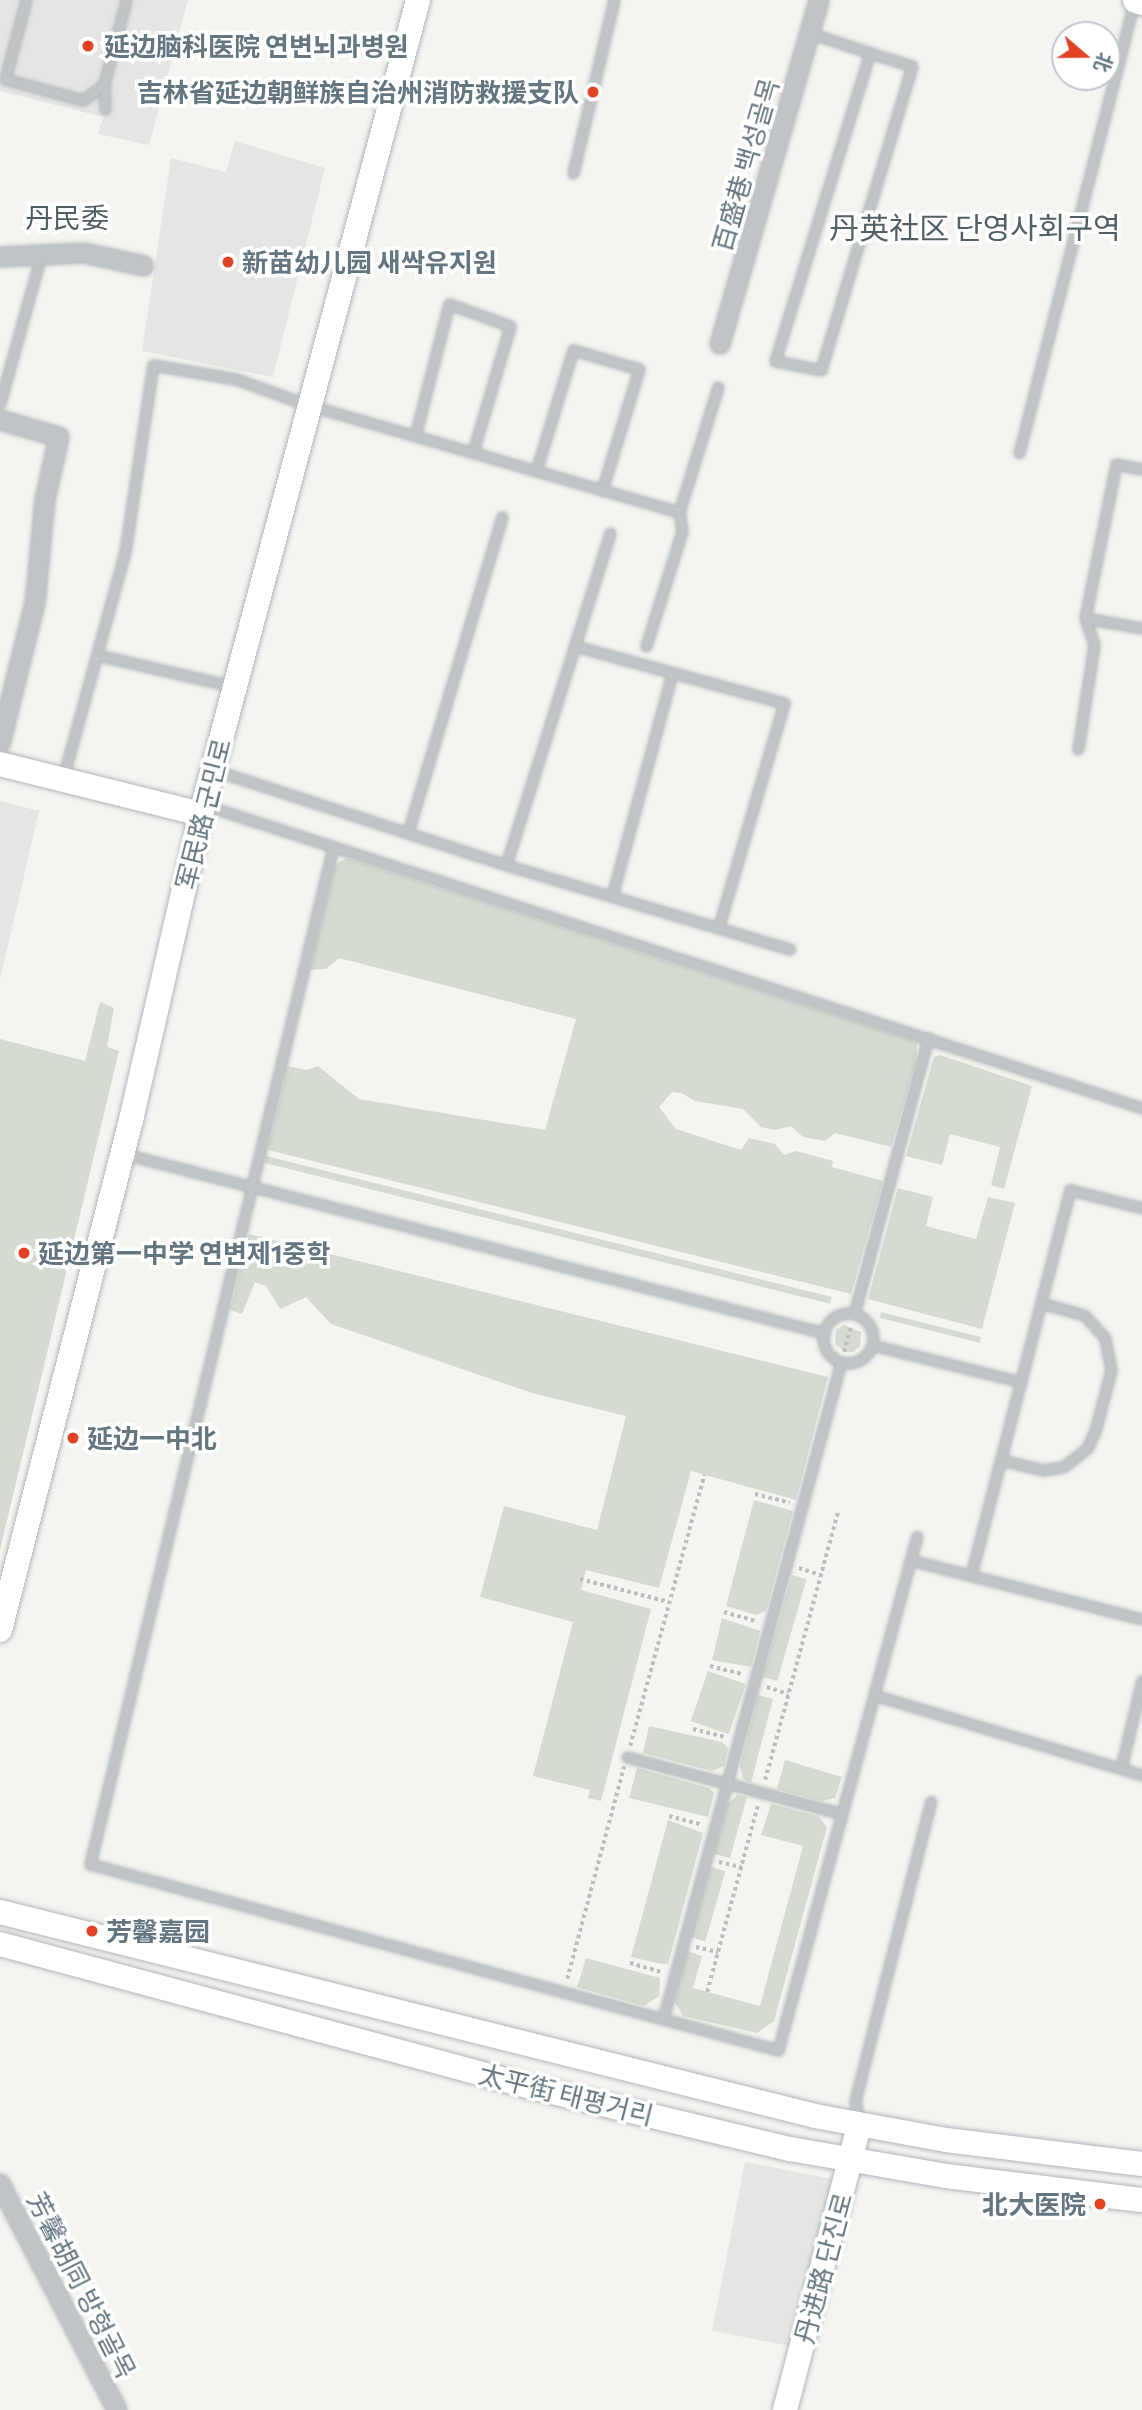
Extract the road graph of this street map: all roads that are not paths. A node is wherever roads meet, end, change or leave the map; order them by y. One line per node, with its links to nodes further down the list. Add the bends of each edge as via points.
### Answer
1 (26, 0): 10 (lane, via 5,79 83,100)
2 (127, 0): 10 (lane)
3 (418, 0): 19 (main road, 军民路 군민로)
4 (614, 0): 12 (lane)
5 (819, 0): 8 (street, 百盛巷 백성골목)
6 (1136, 0): 7 (main road); 23 (lane)
7 (1142, 2)
8 (810, 33): 9 (lane); 16 (street, 百盛巷 백성골목)
9 (870, 53): 9 (lane, via 912,66 821,370 775,361)
10 (104, 85): 11 (lane)
11 (105, 109)
12 (573, 173)
13 (41, 255): 14 (street); 15 (street, via 84,253); 18 (lane)
14 (0, 257)
15 (144, 266)
16 (720, 344)
17 (718, 387): 27 (lane)
18 (0, 403)
19 (308, 405): 21 (lane); 34 (lane, via 236,379 153,365 125,552); 36 (main road, 军民路 군민로)
20 (0, 420): 37 (street, via 59,437 45,500 38,584)
21 (415, 436): 22 (lane); 22 (lane, via 449,304 510,326)
22 (473, 452): 25 (lane)
23 (1019, 453)
24 (1142, 469): 30 (lane, via 1116,464)
25 (536, 471): 26 (lane); 26 (lane, via 573,350 639,369)
26 (602, 489): 27 (lane)
27 (679, 512): 33 (lane, via 682,531)
28 (502, 517): 43 (lane)
29 (610, 533): 32 (lane)
30 (1085, 618): 31 (lane); 38 (lane, via 1094,644)
31 (1142, 628)
32 (575, 646): 35 (lane); 45 (lane)
33 (646, 646)
34 (97, 655): 36 (lane); 41 (lane)
35 (672, 673): 46 (lane); 47 (lane, via 784,703)
36 (235, 687): 40 (main road, 军民路 군민로)
37 (0, 744)
38 (1078, 749)
39 (0, 764): 41 (main road)
40 (213, 770): 42 (main road, 军民路 군민로); 43 (lane)
41 (63, 780): 42 (main road)
42 (203, 809): 44 (lane); 51 (main road, 军民路 군민로)
43 (408, 832): 45 (lane)
44 (333, 847): 49 (lane); 52 (lane)
45 (506, 865): 46 (lane)
46 (612, 896): 47 (lane)
47 (718, 928): 48 (lane)
48 (790, 949)
49 (928, 1038): 50 (lane); 55 (lane)
50 (1142, 1108)
51 (122, 1154): 52 (lane); 65 (main road, 军民路 군민로)
52 (252, 1187): 56 (lane); 76 (lane, via 90,1864)
53 (1142, 1208): 54 (lane, via 1070,1190)
54 (1041, 1303): 59 (lane); 60 (lane, via 1084,1315 1105,1338 1111,1370 1099,1419 1087,1448 1063,1467 1044,1470)
55 (854, 1314): 56 (lane, via 832,1319); 57 (lane, via 868,1322)
56 (824, 1333): 58 (lane, via 825,1348)
57 (872, 1345): 58 (lane, via 864,1358); 59 (lane)
58 (841, 1362): 71 (lane)
59 (1021, 1381): 60 (lane)
60 (1001, 1460): 63 (lane)
61 (917, 1536): 62 (lane)
62 (910, 1560): 63 (lane); 67 (lane)
63 (971, 1576): 64 (lane)
64 (1142, 1619)
65 (0, 1630)
66 (1142, 1680): 69 (lane)
67 (874, 1695): 69 (lane); 73 (lane)
68 (627, 1757): 71 (lane)
69 (1121, 1768): 70 (lane)
70 (1142, 1775)
71 (726, 1783): 73 (lane); 76 (lane)
72 (931, 1801): 77 (lane, via 855,2101)
73 (842, 1814): 76 (lane, via 778,2050)
74 (0, 1912): 77 (main road, 太平街 태평거리)
75 (0, 1944): 78 (main road, 太平街 태평거리, via 531,2087)
76 (663, 2019)
77 (859, 2125): 78 (main road, 丹进路 단진로); 79 (main road, 太平街 태평거리)
78 (851, 2161): 81 (main road, 太平街 태평거리); 83 (main road, 丹进路 단진로)
79 (1142, 2164)
80 (0, 2184): 82 (street, 芳馨胡同 방형골목)
81 (1142, 2200)
82 (117, 2410)
83 (785, 2410)

